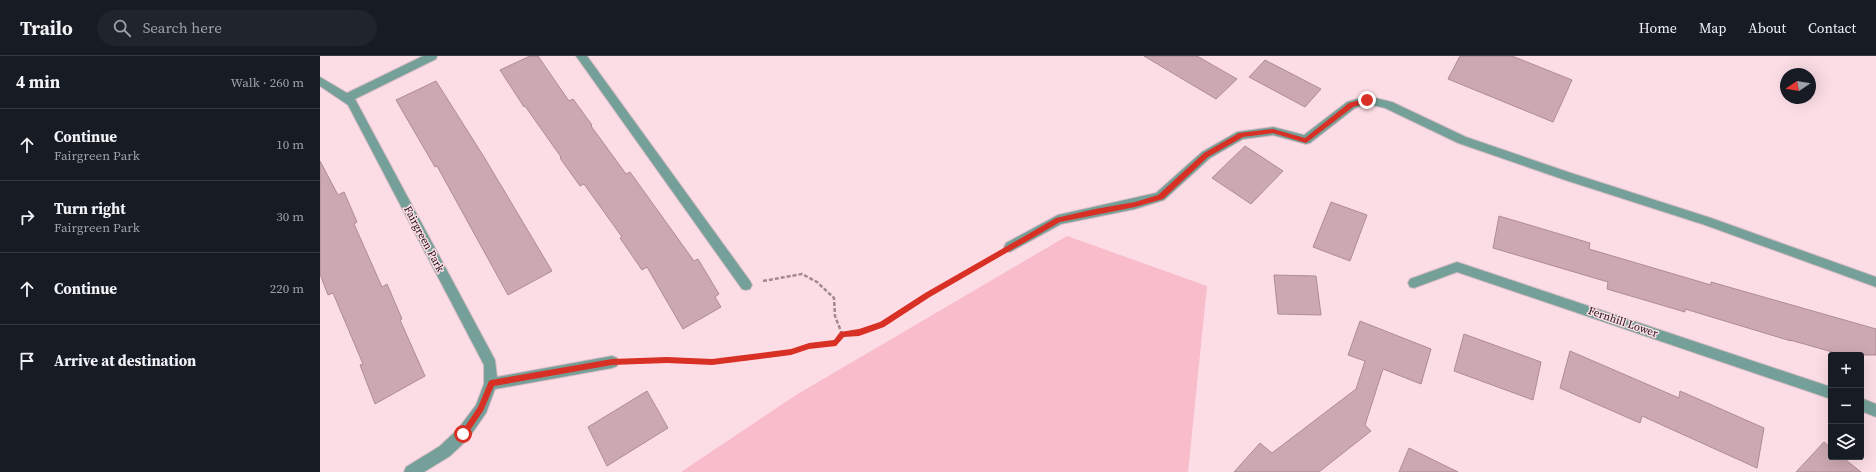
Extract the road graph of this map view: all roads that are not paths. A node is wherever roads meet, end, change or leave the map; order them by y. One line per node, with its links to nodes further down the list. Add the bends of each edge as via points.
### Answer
1 (432, 56): 4 (street)
2 (581, 56): 8 (street)
3 (320, 81): 4 (street, Fairgreen Park)
4 (347, 98): 10 (street, Fairgreen Park, via 352,102 490,364)
5 (1010, 247): 6 (street, via 1058,220 1160,197 1206,155 1241,135 1273,131 1306,140 1351,105 1367,100 1388,105 1462,140)
6 (1876, 282)
7 (1414, 283): 11 (street, Fernhill Lower, via 1457,267)
8 (746, 285)
9 (612, 362): 10 (street)
10 (491, 384): 14 (street, Fairgreen Park, via 481,409 463,434 445,451)
11 (1828, 392)
12 (1864, 405): 13 (street)
13 (1876, 411)
14 (411, 472)

